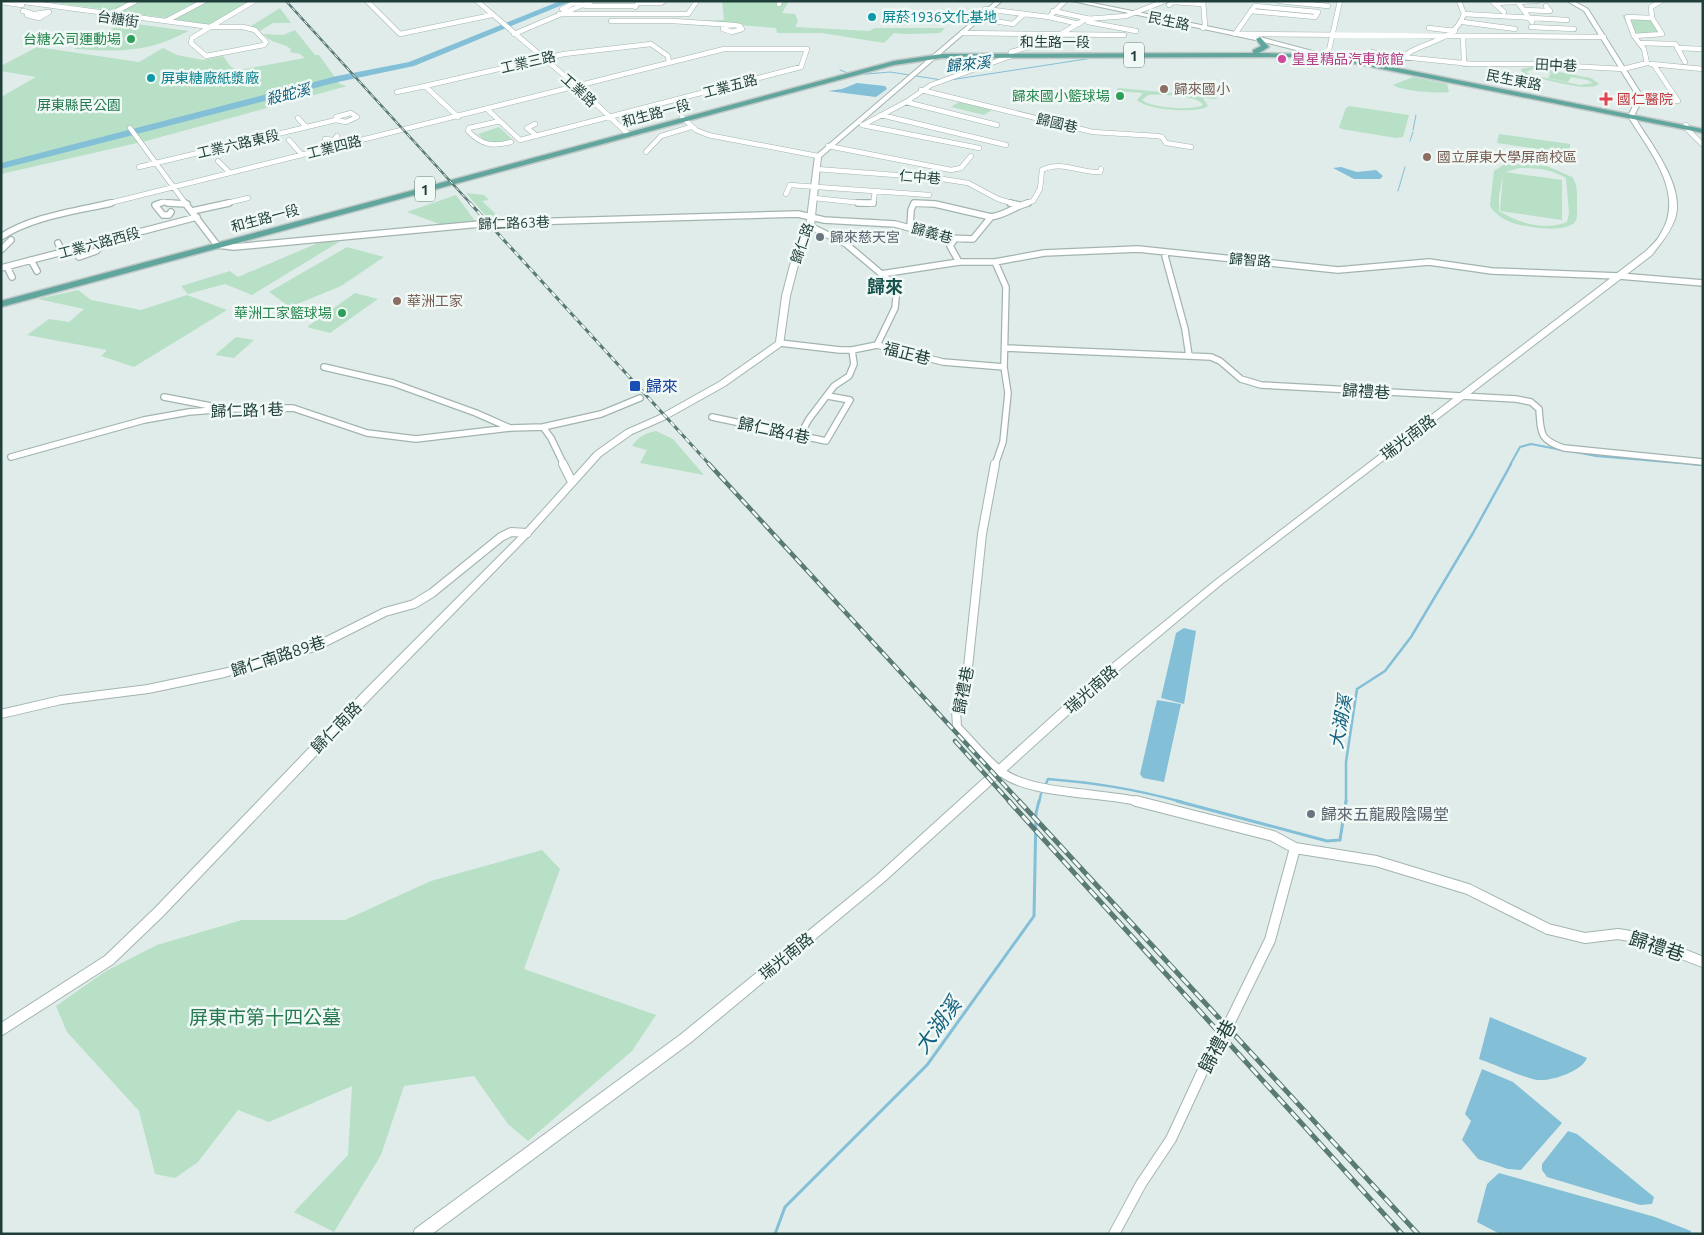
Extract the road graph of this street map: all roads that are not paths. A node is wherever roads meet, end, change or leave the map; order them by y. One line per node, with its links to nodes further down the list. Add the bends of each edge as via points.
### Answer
1 (17, 1): 27 (street, 台糖街)
2 (45, 1): 27 (street)
3 (136, 1): 42 (street)
4 (204, 1): 54 (street)
5 (254, 1): 61 (street)
6 (367, 1): 46 (street, via 400,34)
7 (476, 1): 46 (street)
8 (592, 1): 29 (street)
9 (664, 1): 23 (street)
10 (697, 1): 43 (street, via 688,14)
11 (1000, 1): 41 (street)
12 (1066, 1): 35 (street)
13 (1074, 1): 44 (street, 民生路)
14 (1165, 1): 44 (street)
15 (1258, 1): 30 (street)
16 (1279, 1): 31 (street)
17 (1340, 1): 77 (street)
18 (1459, 1): 45 (street)
19 (1537, 1): 26 (street)
20 (1568, 1): 82 (street, via 1586,10)
21 (1661, 1): 51 (street, via 1650,6)
22 (1, 2): 49 (street, 台糖街)
23 (649, 2): 29 (street, via 638,3 636,7)
24 (1203, 2): 28 (street, via 1173,2); 64 (street)
25 (1493, 2): 26 (street); 38 (street)
26 (1517, 2): 33 (street)
27 (39, 4): 42 (street, 台糖街)
28 (1169, 5)
29 (582, 6): 40 (street); 40 (street, via 572,4 562,9)
30 (1255, 6): 36 (street); 36 (street, via 1318,12 1315,17)
31 (1328, 6)
32 (1546, 6): 33 (street, via 1550,11)
33 (1525, 10): 50 (street)
34 (23, 11): 39 (street)
35 (1053, 11): 48 (street); 52 (street)
36 (1251, 11): 74 (street)
37 (608, 12): 43 (street)
38 (1504, 12)
39 (31, 13)
40 (564, 13): 43 (street); 71 (street)
41 (982, 13): 47 (street); 47 (street, via 1013,24); 72 (street)
42 (110, 14): 49 (street); 54 (street, 台糖街)
43 (644, 14): 56 (street)
44 (1135, 14): 52 (street); 64 (street, 民生路)
45 (1464, 14): 50 (street); 58 (street)
46 (492, 15): 71 (street, 工業路)
47 (1023, 15): 48 (street)
48 (1049, 17): 59 (street)
49 (104, 18): 68 (street, 台糖街)
50 (1530, 18): 53 (street); 63 (street)
51 (1652, 18): 81 (street, via 1627,17); 81 (street, via 1661,34)
52 (1090, 19): 57 (street)
53 (1567, 20)
54 (166, 21): 61 (street, 台糖街)
55 (611, 21): 56 (street)
56 (642, 21): 60 (street)
57 (1084, 21): 59 (street); 62 (street)
58 (1463, 22): 66 (street); 70 (street)
59 (1079, 24): 73 (street)
60 (734, 25)
61 (210, 26): 68 (street); 68 (street, via 252,29 266,43 206,56 191,41)
62 (1107, 26): 69 (street); 75 (street)
63 (1532, 27): 67 (street); 80 (street)
64 (1204, 28): 74 (street, 民生路)
65 (1429, 28): 70 (street)
66 (1515, 29)
67 (1574, 29)
68 (204, 30)
69 (1136, 31)
70 (1455, 31): 78 (street)
71 (514, 34): 95 (street, 工業路)
72 (962, 34): 73 (street); 91 (street)
73 (1062, 34): 75 (street); 90 (street)
74 (1235, 34): 77 (street); 83 (street, 民生東路)
75 (1096, 35): 76 (street)
76 (1124, 35)
77 (1332, 35): 78 (street); 89 (street, via 1329,50)
78 (1450, 36): 79 (street); 94 (street)
79 (1463, 36): 80 (street); 98 (street)
80 (1530, 36): 82 (street)
81 (1633, 36): 84 (street)
82 (1604, 37): 102 (street)
83 (1260, 39): 87 (main road, via 1265,47); 89 (street, 民生東路)
84 (1639, 43): 85 (street); 99 (street, via 1644,49)
85 (1676, 45): 86 (street); 97 (street)
86 (1703, 50)
87 (1256, 52): 89 (main road, 和生路一段 / 1); 90 (main road, 和生路一段 / 1)
88 (1372, 52): 92 (street)
89 (1321, 53): 93 (street, 民生東路); 101 (main road, 民生東路 / 1)
90 (1011, 54): 91 (main road, 和生路一段 / 1); 93 (main road, 和生路一段 / 1); 106 (street)
91 (938, 55): 118 (main road, 和生路一段 / 1, via 848,73); 122 (street)
92 (1382, 55)
93 (1332, 57): 101 (main road, 民生東路 / 1)
94 (1402, 57): 98 (street, 田中巷); 101 (street)
95 (543, 58): 96 (street, 工業三路, via 651,44 668,56); 104 (street, 工業三路); 105 (street, 工業路)
96 (669, 62): 105 (street, 工業四路); 117 (street, 工業五路, via 724,49 807,49 802,67)
97 (1685, 62)
98 (1464, 64): 102 (street, 田中巷)
99 (1647, 64): 100 (street); 102 (street, 田中巷)
100 (1654, 65): 103 (street); 108 (street, via 1678,101)
101 (1393, 67): 114 (main road, 民生東路 / 1)
102 (1624, 69): 108 (street)
103 (1703, 69)
104 (425, 86): 107 (street, 工業三路); 115 (street)
105 (577, 86): 110 (street, 工業四路); 117 (street, 工業路)
106 (921, 90): 109 (street); 138 (street, 歸國巷, via 1094,132 1157,136 1166,143)
107 (397, 92)
108 (1639, 100): 114 (street)
109 (906, 102): 113 (street); 123 (street)
110 (487, 109): 115 (street, 工業四路); 120 (street, 工業五路)
111 (334, 110): 112 (street)
112 (340, 115): 119 (street); 119 (street, 工業六路東段, via 351,113 357,116 350,121)
113 (881, 115): 122 (street); 134 (street)
114 (1631, 115): 124 (main road, 民生東路 / 1); 182 (street, 瑞光南路, via 1669,178 1674,198 1673,218 1660,243)
115 (458, 117): 137 (street, 工業四路)
116 (298, 118): 125 (street)
117 (609, 118): 129 (street, 工業路); 130 (street, 工業五路)
118 (684, 118): 126 (street); 129 (main road, 和生路一段 / 1)
119 (336, 120): 125 (street, 工業六路東段)
120 (500, 121): 130 (street, 工業五路, via 520,140); 133 (street, via 469,128 468,131 481,145)
121 (535, 124): 130 (street, via 527,128)
122 (859, 125): 136 (street); 139 (street)
123 (996, 125)
124 (1686, 126): 128 (main road, 民生東路 / 1); 135 (street)
125 (306, 127): 145 (street, 工業六路東段)
126 (691, 127): 140 (street, via 665,133 654,140); 142 (street, via 717,137)
127 (130, 128): 145 (street)
128 (1703, 130)
129 (627, 133): 171 (main road, 和生路一段 / 1)
130 (537, 136)
131 (325, 139): 137 (street, via 335,138)
132 (289, 140): 141 (street)
133 (511, 142)
134 (1006, 145)
135 (1703, 145)
136 (828, 146): 142 (street); 143 (street, via 951,170 961,168)
137 (341, 147): 141 (street, 工業四路)
138 (1191, 147)
139 (980, 148)
140 (646, 152)
141 (302, 155): 149 (street, 工業四路)
142 (818, 156): 147 (street, 歸仁路)
143 (971, 156)
144 (218, 161): 149 (street)
145 (155, 163): 146 (street, 工業六路東段); 150 (street)
146 (139, 167)
147 (816, 169): 151 (street, 歸仁路); 159 (street, 仁中巷, via 968,183 998,199)
148 (1101, 169): 159 (street, 歸義巷, via 1093,172 1044,168 1040,189 1033,201)
149 (229, 172): 150 (street, 工業四路)
150 (173, 186): 158 (street); 166 (street, 工業四路, via 28,222)
151 (815, 186): 152 (street); 153 (street, via 790,185); 156 (street, 歸仁路)
152 (875, 191): 154 (street); 156 (street, via 873,204)
153 (786, 194)
154 (929, 195)
155 (248, 198): 160 (street)
156 (814, 198): 161 (street, 歸仁路)
157 (164, 201): 157 (street, via 171,215 163,215 155,205); 158 (street)
158 (187, 204): 160 (street)
159 (1019, 205): 163 (street, 歸義巷, via 1004,215)
160 (192, 211): 162 (street)
161 (811, 216): 164 (street, 歸仁路); 165 (street, 歸義巷, via 824,220); 171 (street, 歸仁路63巷, via 498,223 234,248)
162 (197, 217): 170 (street, 工業六路西段); 171 (street)
163 (991, 217): 165 (street, via 935,204 914,203); 168 (street, 歸義巷, via 972,239)
164 (810, 226): 181 (street, via 843,240); 187 (street, 歸仁路, via 799,246 786,296)
165 (910, 227): 168 (street, 歸義巷)
166 (1, 237)
167 (11, 240): 172 (street)
168 (954, 240): 177 (street, via 950,246)
169 (58, 243): 173 (street)
170 (97, 244): 173 (street, 工業六路西段); 175 (street, via 96,251)
171 (216, 244): 185 (main road, 和生路一段 / 1); 186 (main road, 和生路一段 / 1)
172 (1, 250)
173 (62, 252): 176 (street, 工業六路西段)
174 (1166, 252): 178 (street, 歸智路, via 1117,249 1044,253); 182 (street, 歸智路, via 1338,270 1429,262 1492,271); 191 (street, via 1185,329)
175 (79, 257)
176 (31, 260): 179 (street, 工業六路西段); 180 (street)
177 (959, 262): 178 (street, 歸智路); 181 (street, 歸智路)
178 (995, 262): 189 (street, 歸禮巷, via 1006,287)
179 (4, 267): 183 (street)
180 (37, 271)
181 (881, 274): 188 (street, via 899,292 884,335)
182 (1619, 276): 184 (street, 歸智路); 195 (street, 瑞光南路)
183 (12, 277)
184 (1703, 284)
185 (1, 299)
186 (1, 304)
187 (780, 343): 190 (street, 福正巷); 205 (street, 歸仁南路, via 722,384 663,417 628,432)
188 (877, 345): 190 (street, 福正巷); 193 (street, 福正巷, via 943,362)
189 (1005, 348): 191 (street, 歸禮巷); 193 (street, 歸禮巷)
190 (852, 350): 194 (street, via 854,364 849,376 834,386)
191 (1188, 356): 195 (street, 歸禮巷, via 1217,359 1241,379 1261,385)
192 (324, 367): 201 (street, via 393,383)
193 (1004, 367): 208 (street, 歸禮巷, via 1008,394 1003,442 995,464 982,534 967,677 956,709 957,727)
194 (828, 396): 202 (street); 202 (street, 歸仁路4巷, via 850,400 826,441)
195 (1462, 396): 204 (street, 歸禮巷, via 1531,402 1539,408 1542,438 1548,444); 208 (street, 瑞光南路, via 1220,581 1095,684)
196 (164, 397): 198 (street)
197 (640, 398): 200 (street, 歸仁路1巷, via 601,414)
198 (227, 409): 201 (street, 歸仁路1巷, via 293,408 367,433 416,440); 203 (street, 歸仁路1巷, via 144,420)
199 (712, 417): 202 (street, 歸仁路4巷)
200 (543, 427): 201 (street, 歸仁路1巷); 205 (street)
201 (510, 428)
202 (800, 436)
203 (11, 457)
204 (1703, 462)
205 (572, 482): 206 (street, 歸仁南路)
206 (527, 533): 207 (street, 歸仁南路89巷, via 511,532 501,537 414,604 385,612 315,647 224,673 61,700); 211 (street, 歸仁南路, via 134,936 108,960)
207 (1, 714)
208 (1000, 771): 209 (street, 歸禮巷, via 1044,788 1129,799 1241,827 1273,836); 212 (street, 瑞光南路, via 881,878 685,1039)
209 (1296, 848): 210 (street, 歸禮巷, via 1376,862 1456,884 1548,929 1585,938 1618,934 1642,938); 213 (street, 歸禮巷, via 1270,940 1225,1032 1209,1057 1171,1140 1141,1184)
210 (1703, 962)
211 (1, 1030)
212 (420, 1234)
213 (1114, 1234)

